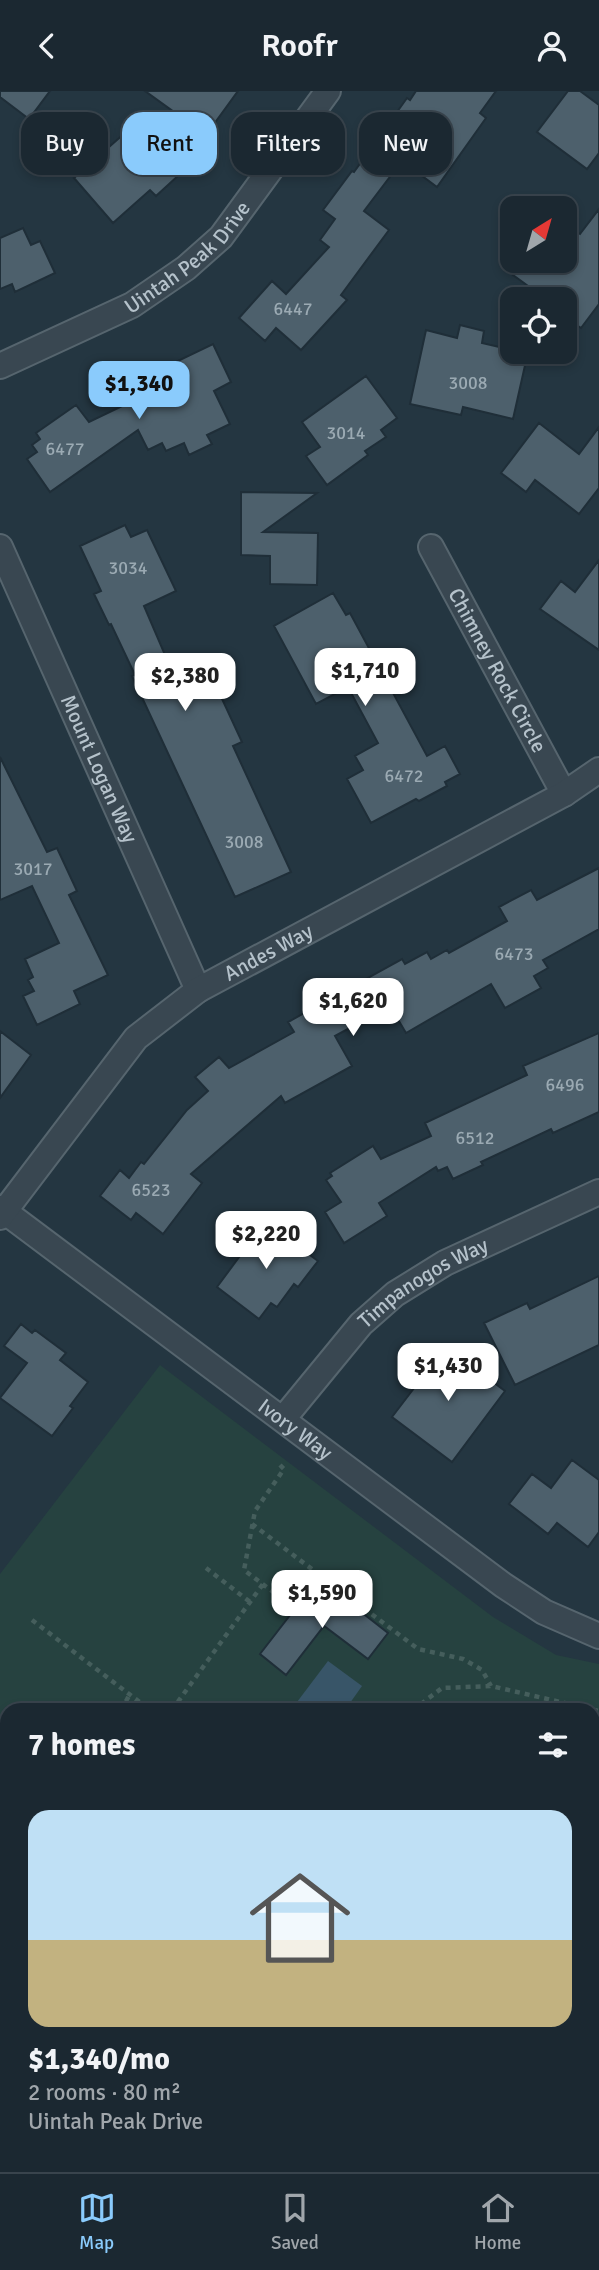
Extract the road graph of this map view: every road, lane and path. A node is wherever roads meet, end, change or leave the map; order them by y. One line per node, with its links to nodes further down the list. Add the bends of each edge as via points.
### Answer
1 (328, 91): 2 (street, Uintah Peak Drive, via 221,237 186,268 132,305)
2 (0, 366)
3 (0, 547): 7 (street, Mount Logan Way)
4 (430, 547): 6 (street, Chimney Rock Circle)
5 (599, 770): 6 (street, Andes Way)
6 (564, 794): 7 (street, Andes Way)
7 (198, 990): 9 (street, Andes Way, via 136,1038)
8 (599, 1192): 10 (street, Timpanogos Way, via 445,1263 395,1294 361,1324)
9 (1, 1212): 10 (street, Ivory Way)
10 (283, 1419): 18 (street, Ivory Way, via 503,1585 544,1612)
11 (280, 1465): 12 (path, via 285,1469 255,1511)
12 (252, 1524): 14 (path, via 244,1570); 19 (path, via 418,1649 463,1659 482,1670)
13 (206, 1568): 15 (path)
14 (263, 1584): 15 (path); 16 (path)
15 (250, 1602): 23 (path)
16 (293, 1607)
17 (32, 1620): 20 (path)
18 (599, 1636)
19 (491, 1686): 24 (path, via 442,1688); 25 (path)
20 (130, 1694): 21 (path); 22 (path)
21 (125, 1703)
22 (141, 1703)
23 (177, 1703)
24 (422, 1703)
25 (564, 1703)

